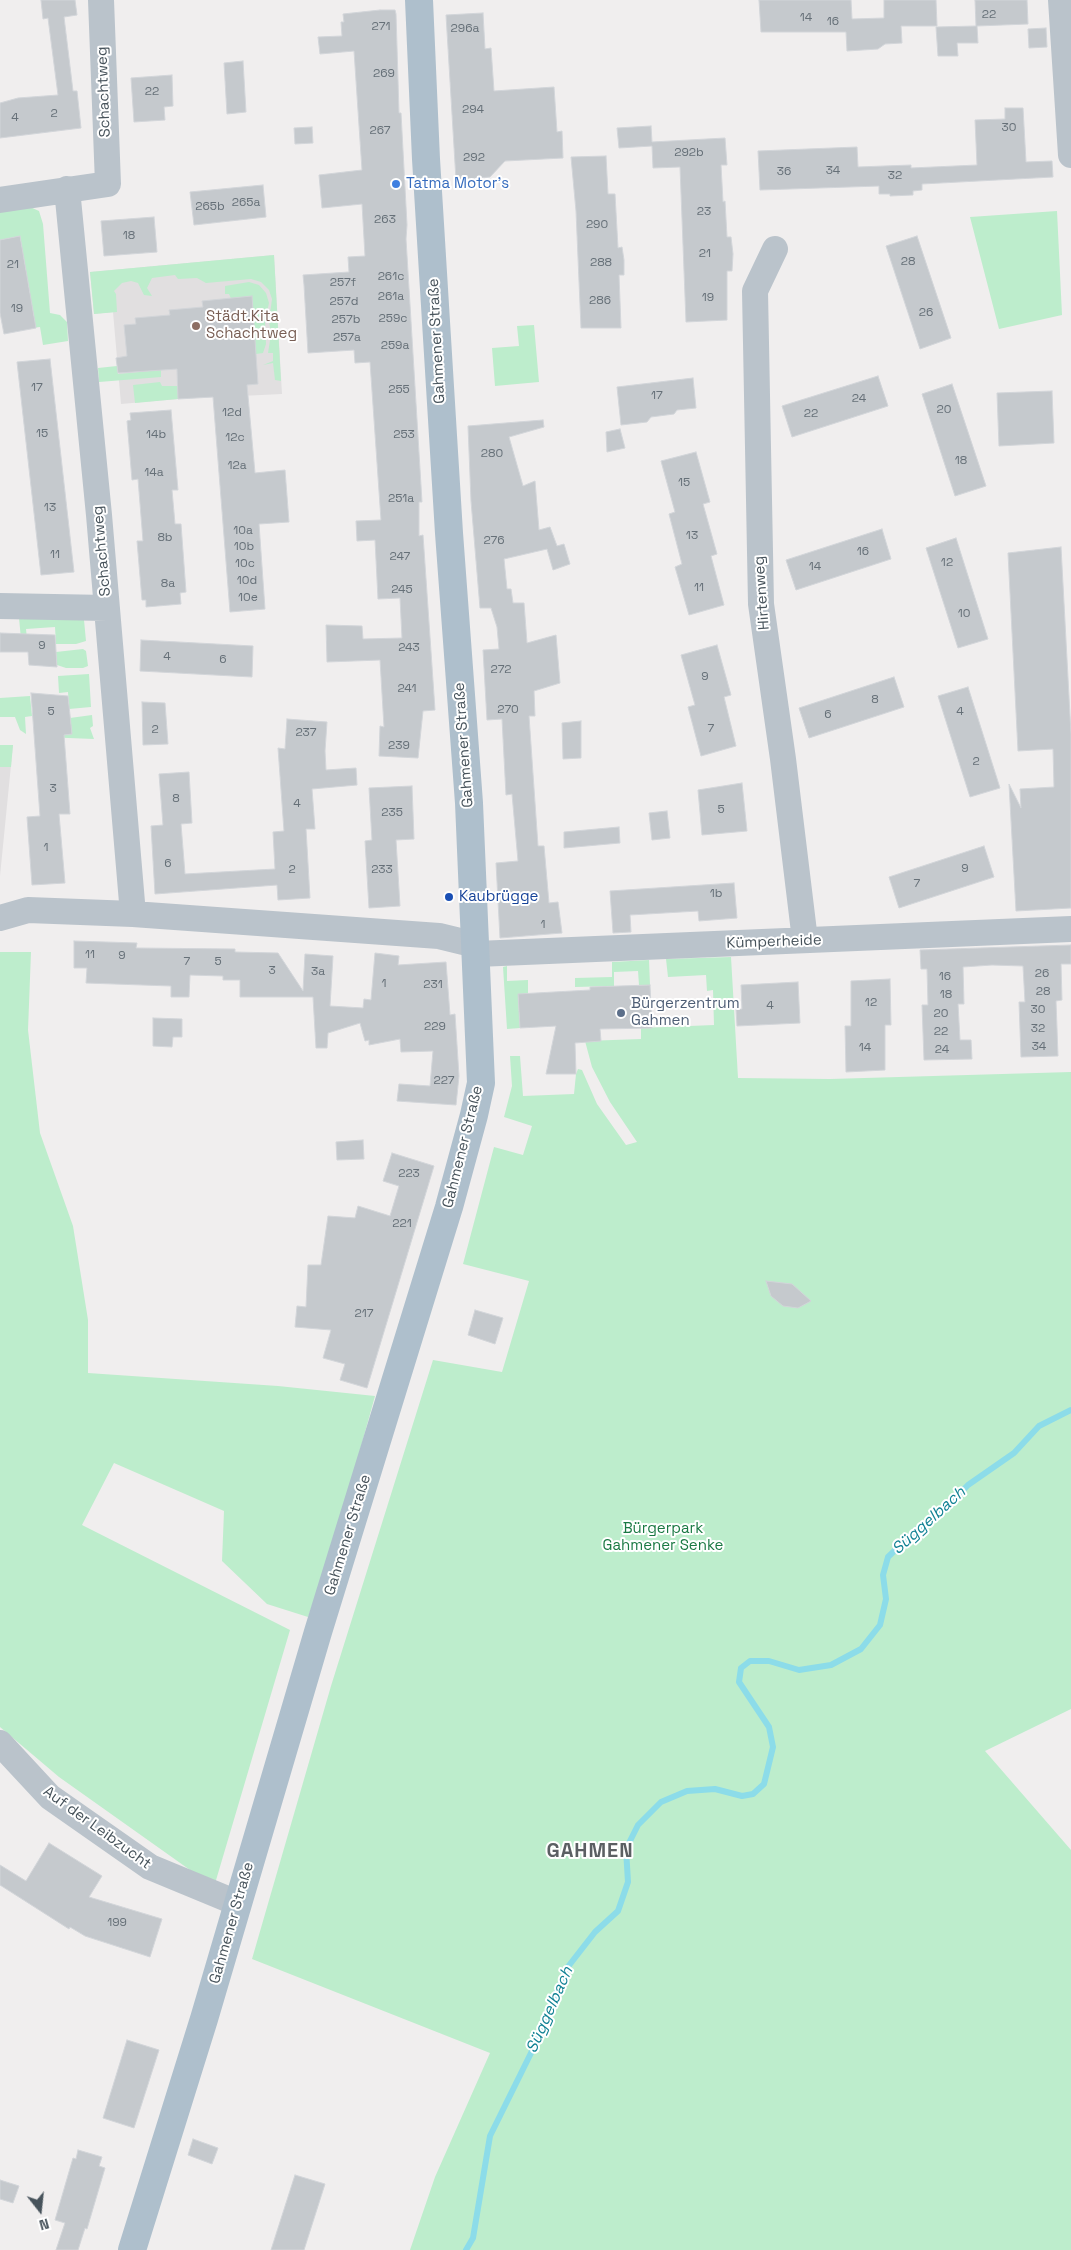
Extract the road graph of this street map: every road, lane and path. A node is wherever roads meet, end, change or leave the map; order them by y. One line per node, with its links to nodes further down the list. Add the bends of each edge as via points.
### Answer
1 (101, 0): 5 (street, Schachtweg, via 108,184)
2 (419, 0): 14 (main road, Gahmener Straße, via 439,369)
3 (1061, 0): 4 (street)
4 (1071, 154)
5 (67, 189): 6 (street); 9 (street, Schachtweg)
6 (0, 200)
7 (775, 248): 13 (street, Hirtenweg, via 755,292 760,604)
8 (0, 606): 9 (street)
9 (107, 608): 10 (street, Schachtweg)
10 (133, 914): 11 (street, via 28,910); 14 (street, via 439,936)
11 (0, 918)
12 (1071, 929): 13 (street, Kümperheide)
13 (805, 940): 14 (street, Kümperheide)
14 (477, 949): 16 (main road, Gahmener Straße, via 480,1083 474,1115 449,1207)
15 (0, 1743): 16 (street, Auf der Leibzucht, via 50,1797 150,1868)
16 (237, 1903): 17 (main road, Gahmener Straße)
17 (132, 2250)

